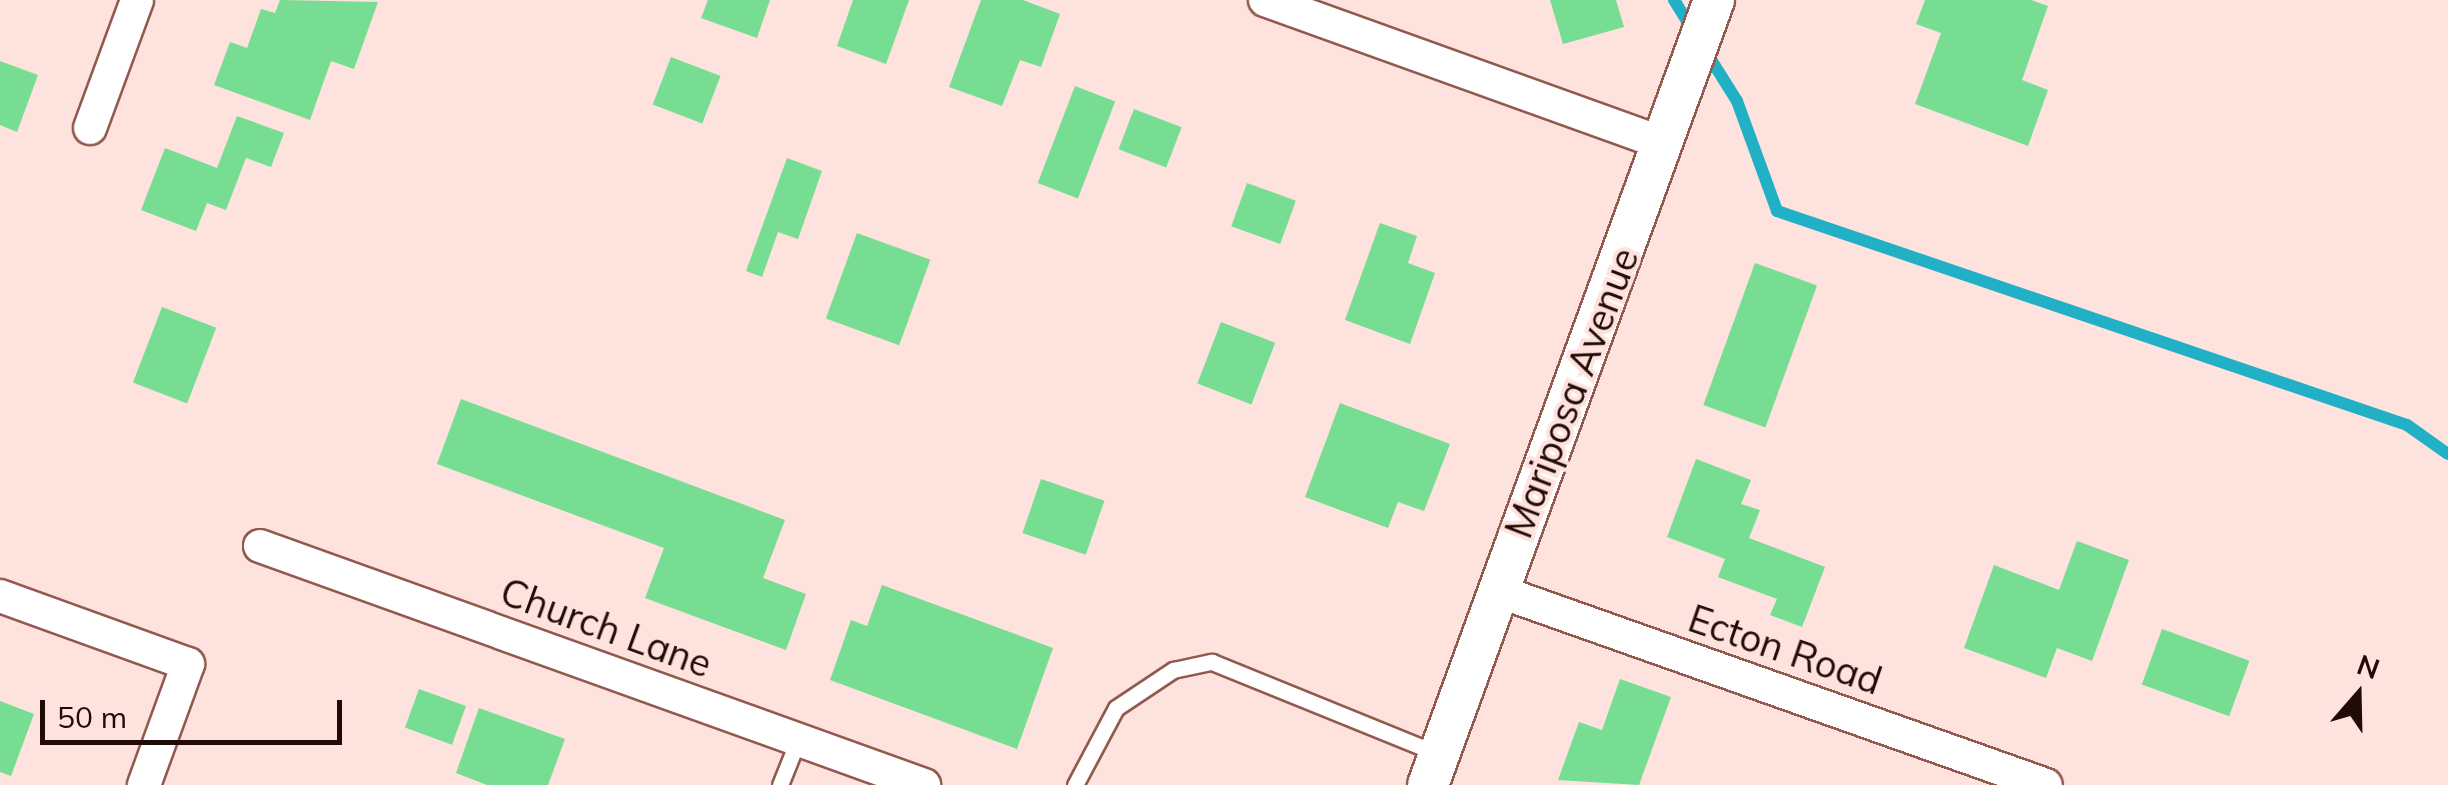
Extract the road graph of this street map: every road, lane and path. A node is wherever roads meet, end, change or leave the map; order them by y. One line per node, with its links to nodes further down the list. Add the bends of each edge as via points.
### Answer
1 (137, 0): 4 (street)
2 (1265, 0): 5 (street)
3 (1710, 11): 5 (street, Mariposa Avenue)
4 (90, 128)
5 (1665, 144): 7 (street, Mariposa Avenue)
6 (260, 546): 9 (street, Church Lane)
7 (1498, 591): 10 (street, Mariposa Avenue); 15 (street, Ecton Road)
8 (0, 596): 11 (street, via 188,664)
9 (798, 740): 12 (lane); 13 (street, Church Lane)
10 (1434, 770): 14 (lane, via 1212,662 1173,670 1116,708)
11 (144, 785)
12 (780, 785)
13 (924, 785)
14 (1075, 785)
15 (2046, 785)

